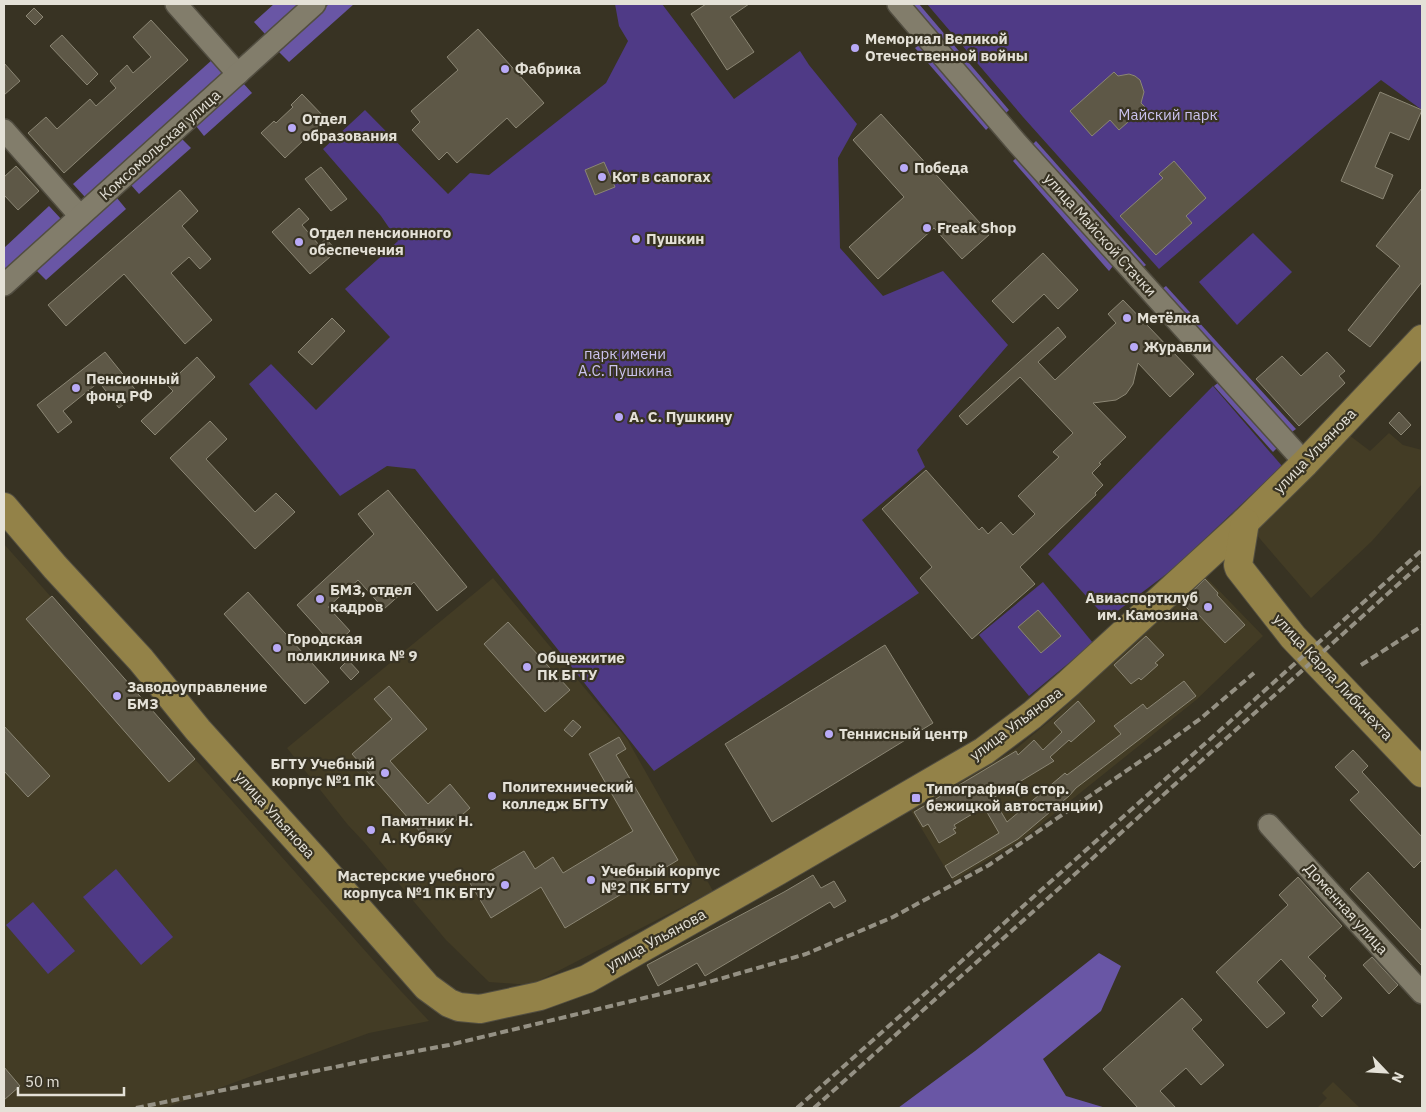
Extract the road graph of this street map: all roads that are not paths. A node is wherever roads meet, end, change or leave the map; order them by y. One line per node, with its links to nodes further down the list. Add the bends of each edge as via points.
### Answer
1 (176, 4): 4 (street)
2 (315, 4): 4 (street, Комсомольская улица)
3 (898, 4): 9 (street, улица Майской Стачки, via 1023,150)
4 (238, 74): 6 (street, Комсомольская улица)
5 (4, 130): 6 (street)
6 (80, 216): 7 (street, Комсомольская улица)
7 (4, 285)
8 (1422, 339): 9 (main road, улица Ульянова)
9 (1305, 463): 11 (main road, улица Ульянова)
10 (4, 507): 12 (main road, улица Ульянова, via 412,971 449,1004 480,1009 540,996 587,979 984,751 1069,683)
11 (1245, 522): 12 (main road, улица Ульянова); 13 (main road)
12 (1199, 564): 13 (main road)
13 (1238, 567): 14 (main road, улица Карла Либкнехта, via 1293,637)
14 (1422, 772)
15 (1269, 825): 16 (street, Доменная улица)
16 (1422, 993)

